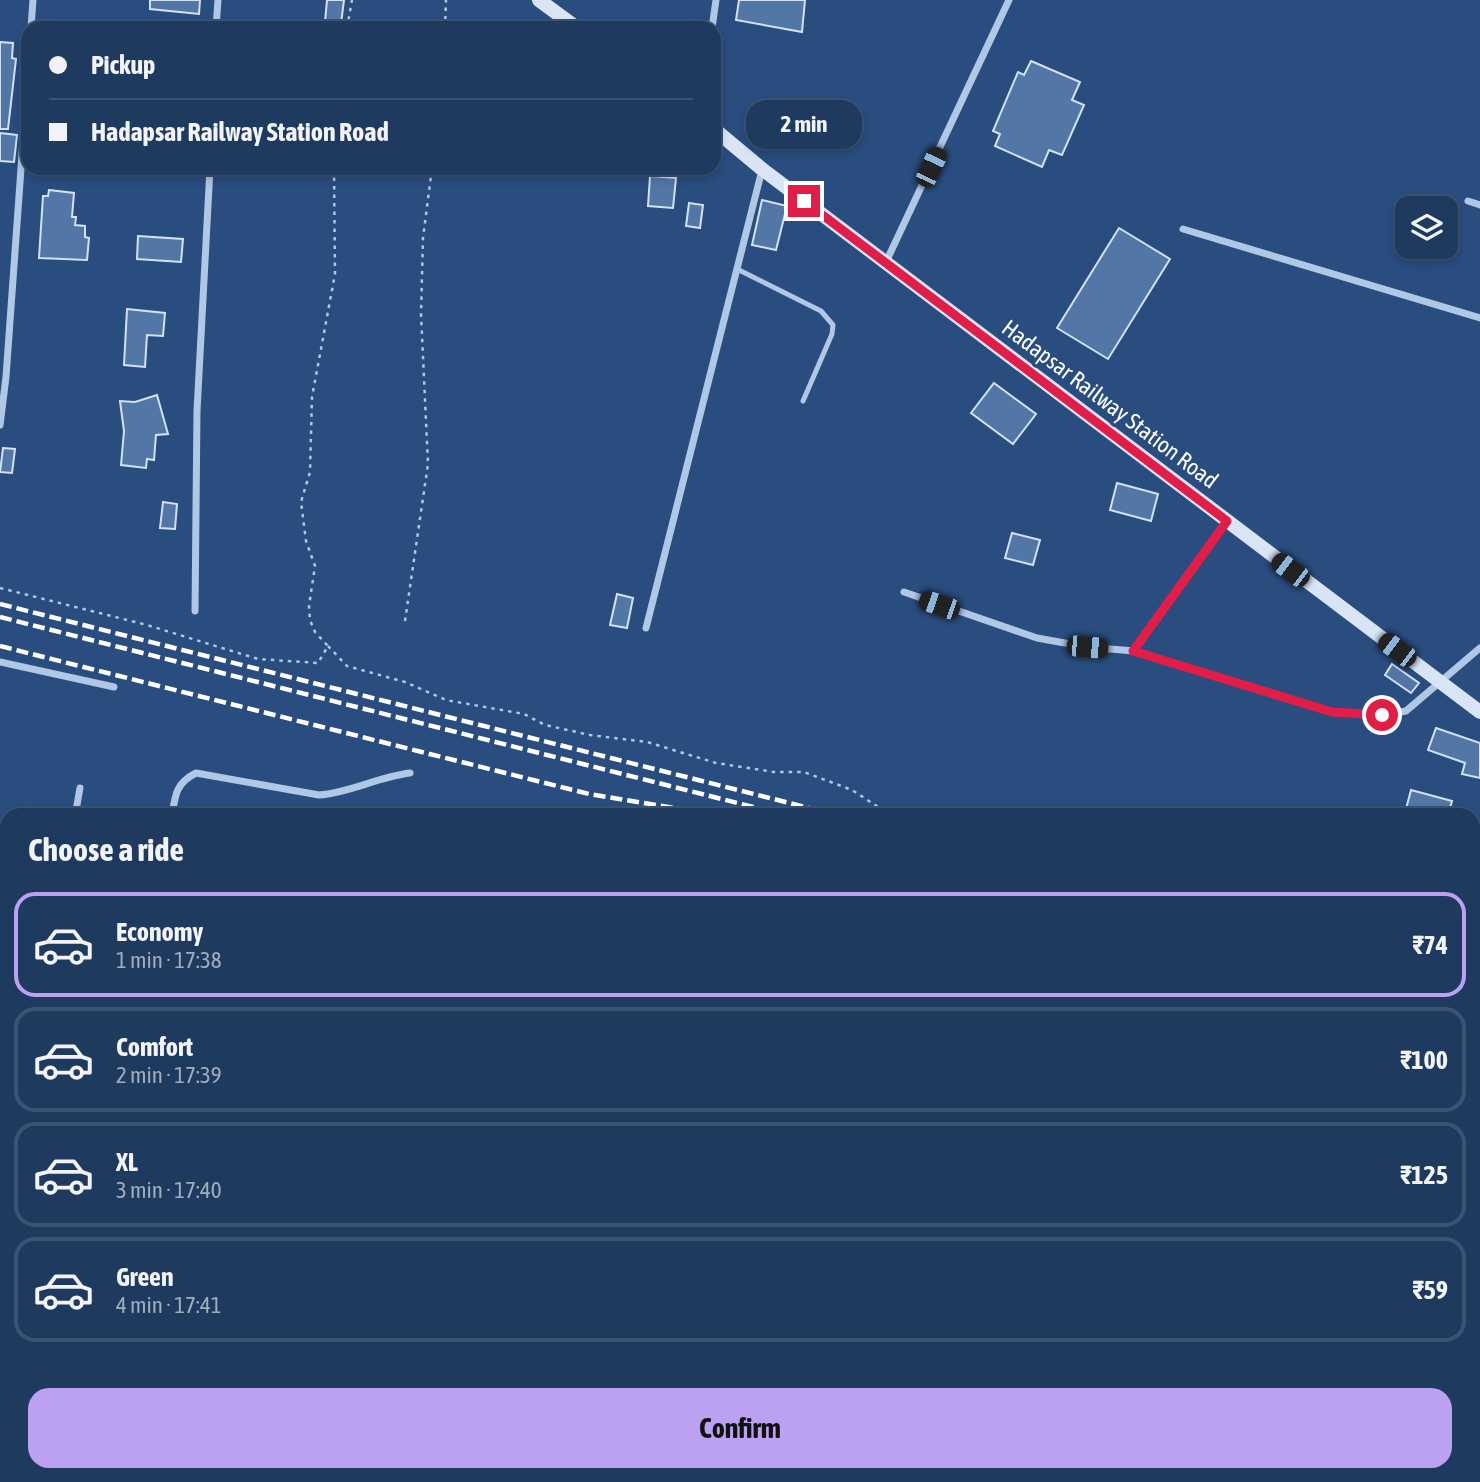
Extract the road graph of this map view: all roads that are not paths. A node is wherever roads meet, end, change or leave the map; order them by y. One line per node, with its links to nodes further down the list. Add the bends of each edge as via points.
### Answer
1 (33, 0): 6 (street)
2 (218, 0): 7 (street)
3 (539, 0): 8 (street)
4 (716, 0): 9 (street)
5 (1009, 0): 17 (street)
6 (32, 21)
7 (216, 21)
8 (568, 21)
9 (713, 21)
10 (721, 135): 12 (street, Hadapsar Railway Station Road)
11 (21, 168): 21 (street)
12 (762, 169): 17 (street, Hadapsar Railway Station Road); 18 (street)
13 (210, 175): 24 (street, via 197,411)
14 (1468, 201): 15 (street)
15 (1480, 205)
16 (1183, 229): 19 (street)
17 (886, 263): 22 (street, Hadapsar Railway Station Road)
18 (737, 269): 20 (lane, via 830,319 832,334); 25 (street)
19 (1480, 318)
20 (803, 401)
21 (0, 425)
22 (1227, 521): 27 (street); 29 (street, Hadapsar Railway Station Road)
23 (904, 592): 27 (street, via 1037,638)
24 (195, 611)
25 (646, 628)
26 (1479, 649): 29 (street)
27 (1133, 651): 29 (street, via 1332,712 1382,715 1406,711)
28 (0, 662): 30 (street)
29 (1439, 682): 31 (street, Hadapsar Railway Station Road)
30 (114, 687)
31 (1480, 712)
32 (410, 773): 35 (street, via 382,776 337,794 319,795 195,773 183,779 176,790)
33 (80, 788): 34 (street)
34 (76, 808)
35 (173, 808)

